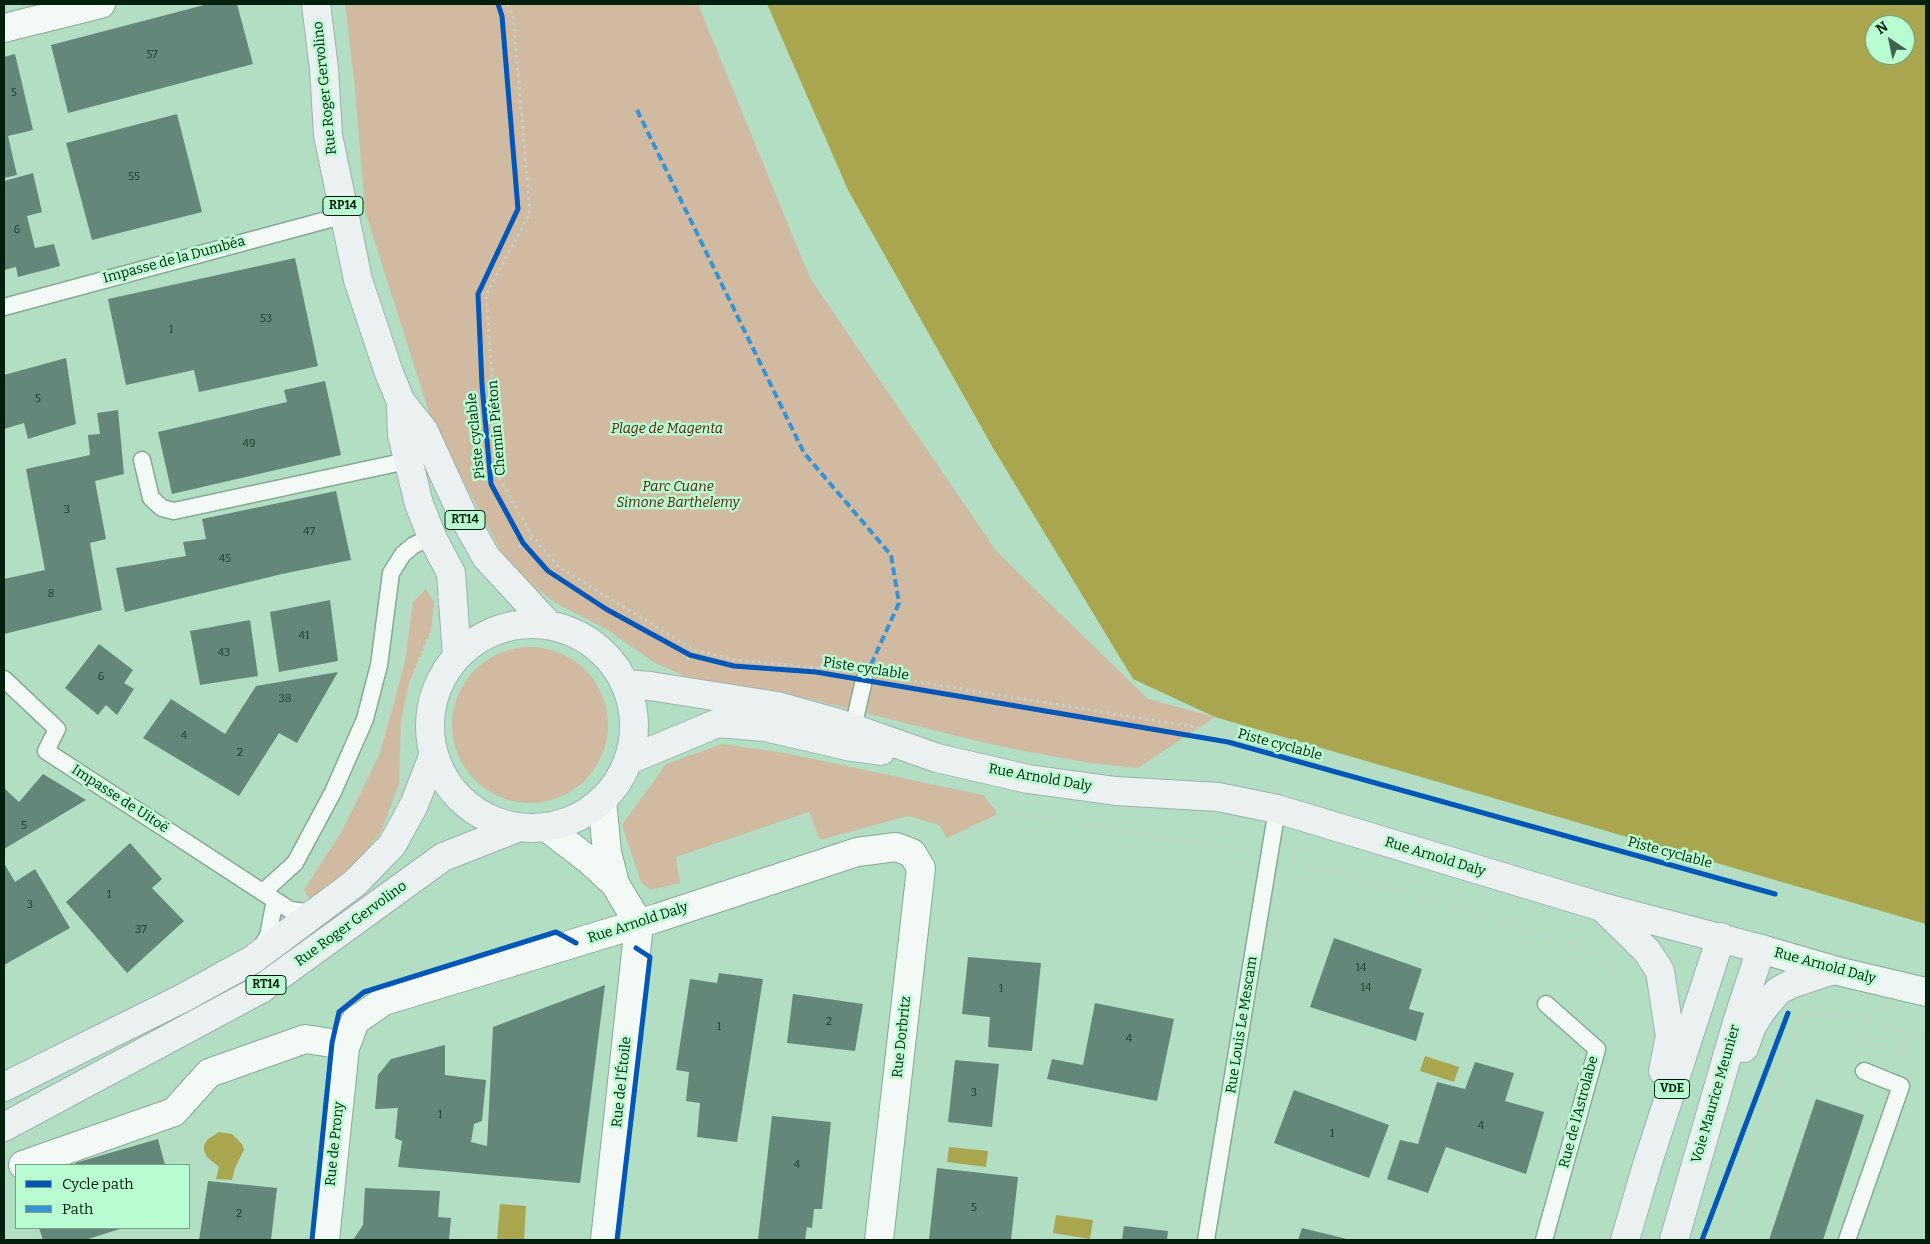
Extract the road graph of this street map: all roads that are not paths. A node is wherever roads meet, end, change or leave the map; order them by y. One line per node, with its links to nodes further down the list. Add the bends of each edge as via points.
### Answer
1 (101, 4): 3 (street)
2 (316, 4): 4 (main road, Rue Roger Gervolino / RP14, via 328,135)
3 (4, 28)
4 (345, 215): 5 (lane, Impasse de la Dumbéa); 6 (main road, Rue Roger Gervolino / RP14, via 358,280)
5 (4, 307)
6 (401, 402): 7 (main road, Rue Roger Gervolino / RT14, via 424,431); 9 (main road, Rue Roger Gervolino / RT14)
7 (435, 454): 9 (lane); 11 (main road, Rue Roger Gervolino / RT14, via 486,557)
8 (142, 460): 9 (lane, via 151,498 162,508 174,511)
9 (407, 461): 10 (main road, Rue Roger Gervolino / RT14)
10 (432, 537): 12 (main road, Rue Roger Gervolino / RT14, via 451,573); 26 (lane, via 403,554 390,573 379,665 365,719 333,792 295,864)
11 (549, 625): 12 (main road, via 524,623 499,628); 15 (main road, via 573,631 595,645 613,662)
12 (456, 656): 17 (main road, via 441,678 431,703 428,730)
13 (4, 679): 26 (lane, Impasse de Uitoë, via 57,729 46,751)
14 (864, 680): 16 (lane)
15 (626, 684): 16 (main road, Rue Arnold Daly, via 777,706); 19 (main road, via 634,709 635,734)
16 (853, 728): 18 (main road, Rue Arnold Daly)
17 (433, 756): 23 (main road, via 446,782 465,804 489,820); 28 (main road, Rue Roger Gervolino / RT14, via 414,805 392,845 355,883)
18 (937, 758): 19 (main road, Rue Arnold Daly, via 852,747 765,727 718,723); 21 (main road, Rue Arnold Daly, via 1028,779 1116,791 1218,797)
19 (629, 760): 20 (main road, via 618,782)
20 (602, 800): 22 (main road, via 586,813); 25 (street)
21 (1277, 809): 27 (main road, Rue Arnold Daly); 46 (lane, Rue Louis Le Mescam)
22 (546, 827): 23 (main road); 25 (street)
23 (518, 828): 39 (main road, Rue Roger Gervolino / RT14, via 443,857 261,989)
24 (896, 847): 29 (street, Rue Arnold Daly, via 857,852); 45 (street, Rue Dorbritz, via 912,853 921,868)
25 (614, 884): 29 (street)
26 (269, 896): 28 (lane, via 290,910); 32 (lane, via 268,936)
27 (1602, 907): 30 (main road, Rue Arnold Daly); 42 (main road, via 1647,951 1660,971 1670,1036)
28 (317, 913): 32 (main road, Rue Roger Gervolino / RT14)
29 (639, 924): 36 (street, Rue Arnold Daly, via 384,1002 356,1021); 44 (street, Rue de l'Étoile)
30 (1721, 937): 31 (main road, Rue Arnold Daly); 42 (main road, VDE)
31 (1761, 949): 33 (street, Rue Arnold Daly); 40 (main road, Voie Maurice Meunier)
32 (252, 960): 38 (main road, Rue Roger Gervolino / RT14)
33 (1833, 970): 34 (street, Rue Arnold Daly); 40 (main road, via 1778,991 1762,1010 1752,1026)
34 (1926, 992)
35 (1546, 1004): 47 (lane, Rue de l'Astrolabe, via 1596,1049)
36 (345, 1048): 41 (street, via 306,1039 209,1073 174,1112); 43 (street, Rue de Prony)
37 (1864, 1071): 50 (lane, via 1901,1086)
38 (4, 1088)
39 (4, 1127)
40 (1697, 1160): 49 (main road, Voie Maurice Meunier)
41 (26, 1164)
42 (1647, 1165): 48 (main road, VDE)
43 (325, 1240)
44 (605, 1240)
45 (879, 1240)
46 (1206, 1240)
47 (1544, 1240)
48 (1625, 1240)
49 (1674, 1240)
50 (1847, 1240)

